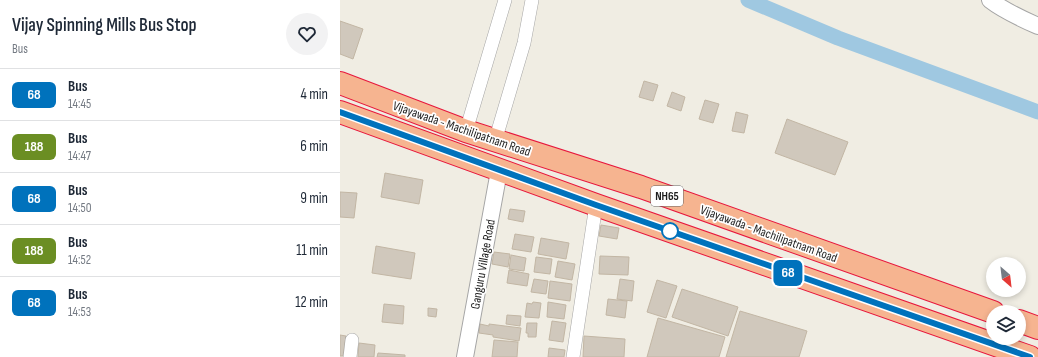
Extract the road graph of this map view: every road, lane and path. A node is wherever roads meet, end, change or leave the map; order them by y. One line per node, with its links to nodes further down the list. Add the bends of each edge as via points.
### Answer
1 (505, 0): 7 (street)
2 (532, 0): 8 (street, via 524,43)
3 (990, 0): 4 (street)
4 (1038, 26)
5 (340, 83): 7 (highway, Vijayawada - Machilipatnam Road / NH65)
6 (340, 112): 9 (highway, Vijayawada - Machilipatnam Road / NH65)
7 (466, 131): 8 (highway, Vijayawada - Machilipatnam Road / NH65)
8 (495, 141): 11 (highway, Vijayawada - Machilipatnam Road / NH65, via 641,187)
9 (499, 170): 10 (highway, Vijayawada - Machilipatnam Road / NH65); 16 (street, Ganguru Village Road)
10 (596, 205): 17 (street); 18 (highway, Vijayawada - Machilipatnam Road / NH65)
11 (986, 310)
12 (1026, 324): 13 (highway)
13 (1038, 328)
14 (352, 340): 15 (street)
15 (350, 357)
16 (465, 357)
17 (573, 357)
18 (1030, 357)

